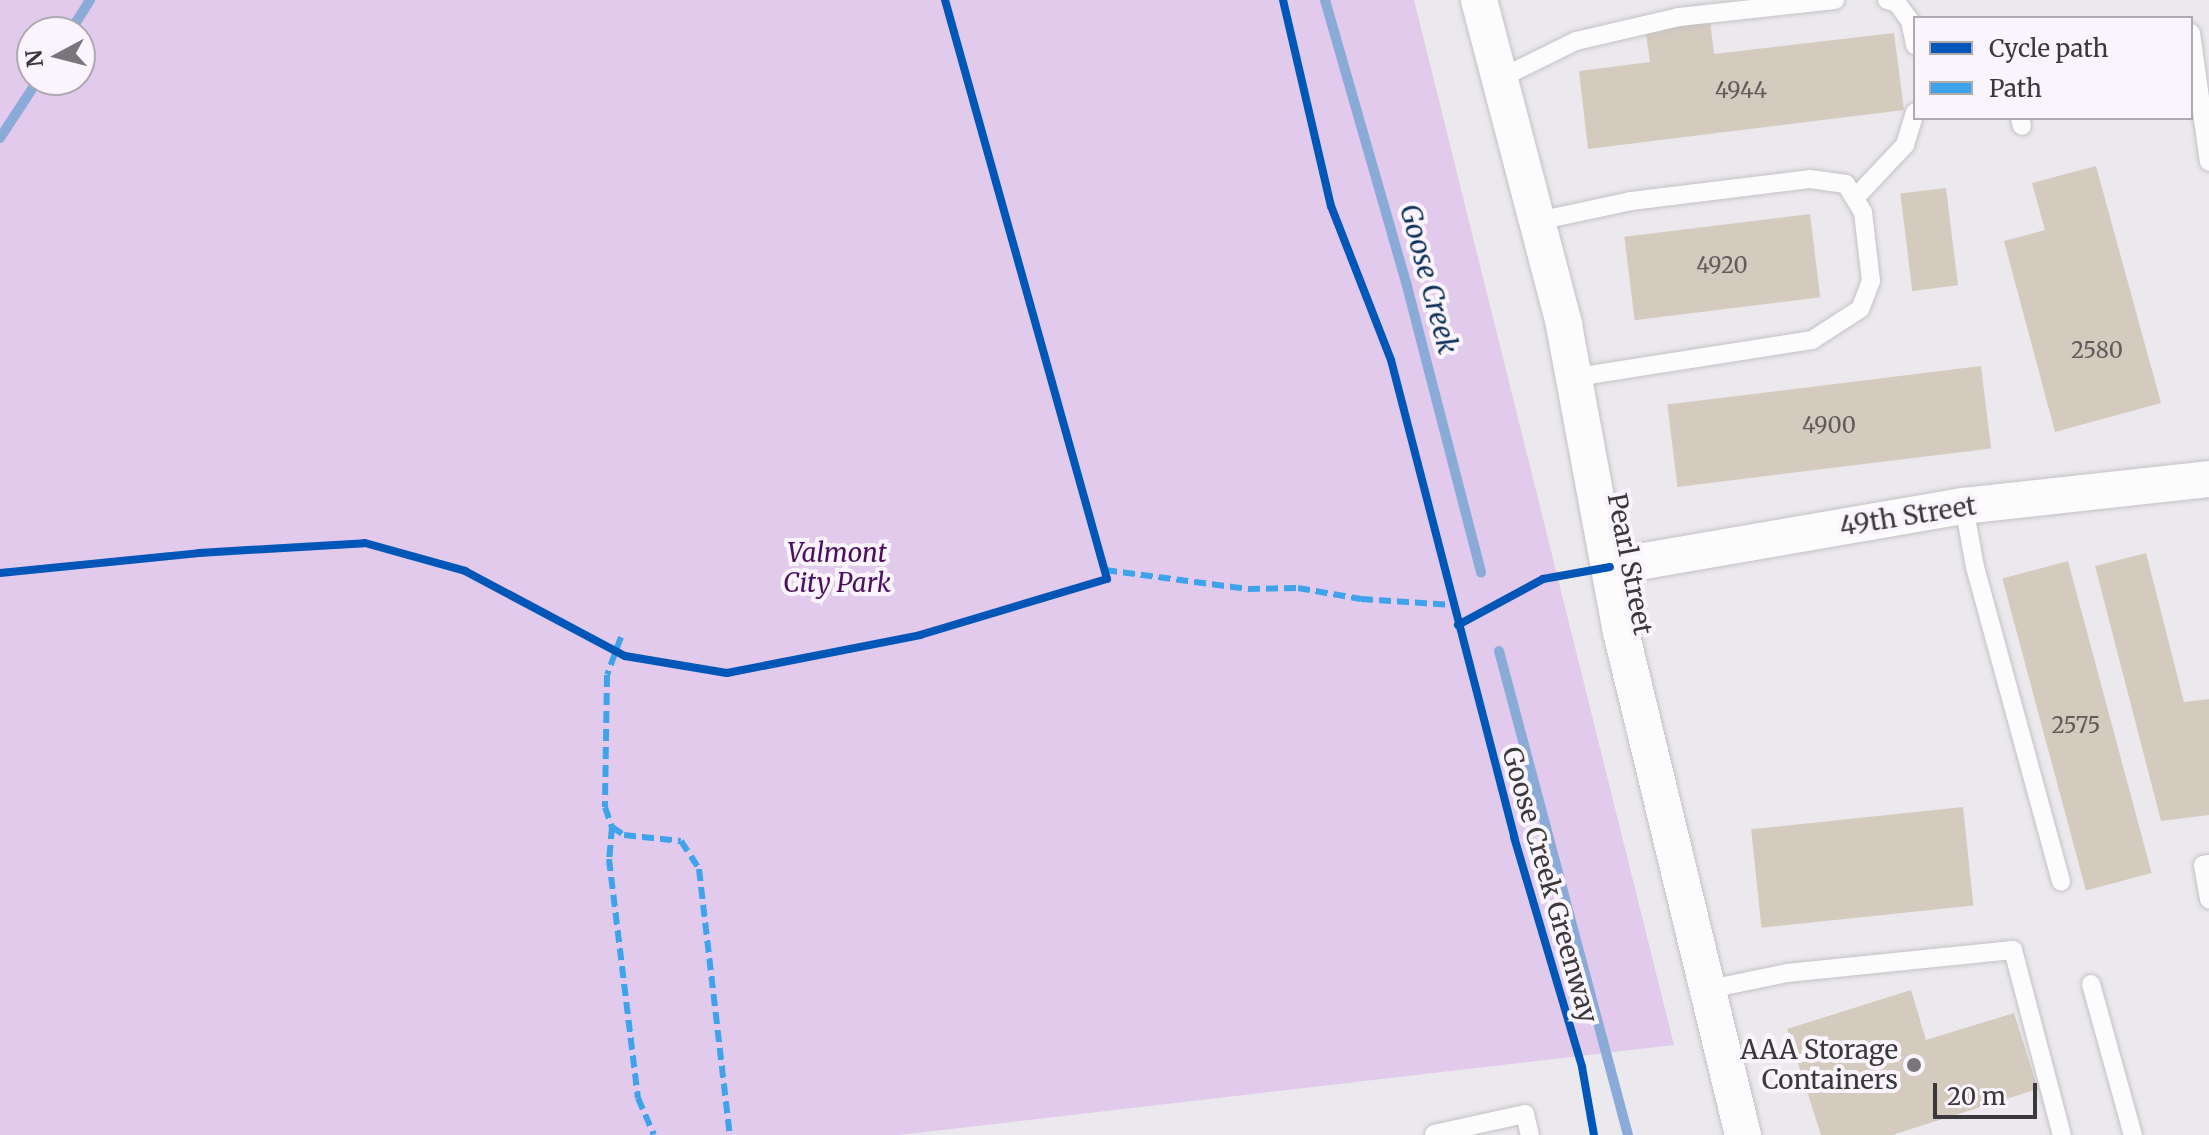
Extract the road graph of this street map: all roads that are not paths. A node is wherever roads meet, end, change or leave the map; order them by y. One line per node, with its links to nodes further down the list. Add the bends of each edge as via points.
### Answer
1 (1479, 0): 6 (street, Pearl Street)
2 (1835, 0): 6 (lane, via 1664,20 1576,41)
3 (1887, 0): 4 (lane, via 1897,3)
4 (1913, 35)
5 (2193, 47): 8 (lane)
6 (1501, 78): 10 (street, Pearl Street)
7 (1913, 119): 9 (lane, via 1905,145)
8 (2209, 162)
9 (1855, 198): 10 (lane, via 1846,184 1810,179 1631,201); 11 (lane, via 1863,212 1871,281 1860,309 1812,340)
10 (1538, 221): 11 (street, Pearl Street)
11 (1575, 377): 14 (street, Pearl Street)
12 (2208, 488): 13 (street, 49th Street)
13 (1964, 506): 14 (street, 49th Street); 16 (lane, via 1975,567)
14 (1610, 567): 19 (street, Pearl Street)
15 (2209, 864): 17 (lane, via 2203,865)
16 (2061, 881)
17 (2209, 899)
18 (2091, 984): 24 (lane)
19 (1705, 990): 22 (street, Pearl Street); 23 (lane, via 1787,973 2013,950)
20 (1434, 1134): 21 (lane, via 1525,1114)
21 (1530, 1135)
22 (1743, 1135)
23 (2062, 1135)
24 (2133, 1135)

